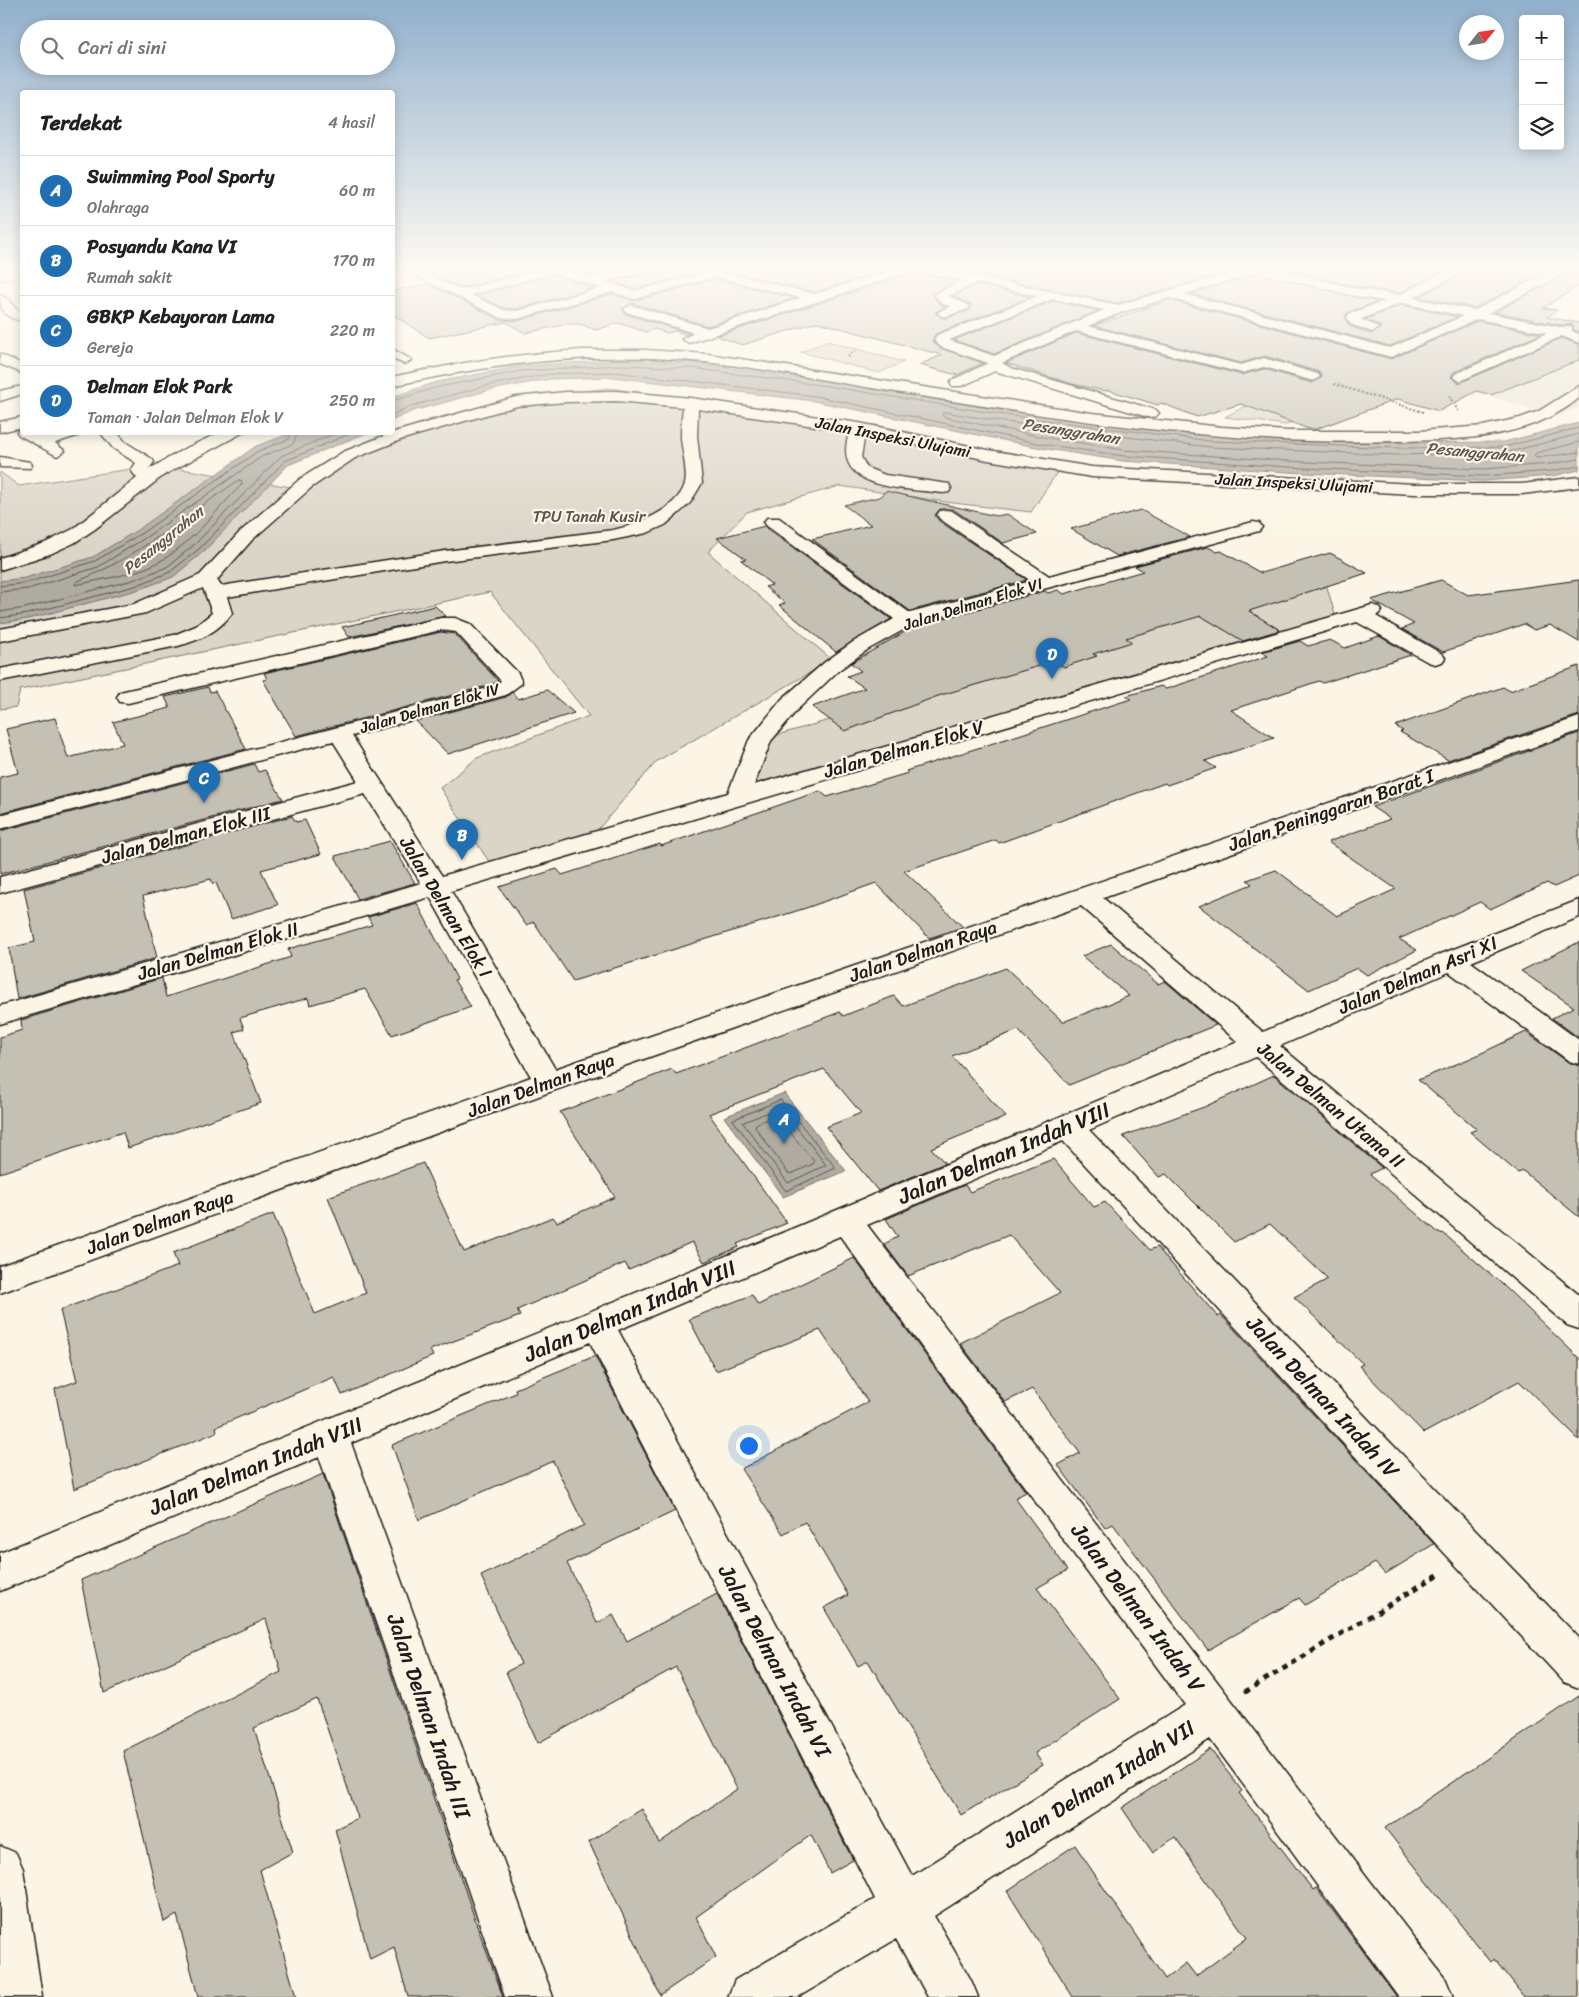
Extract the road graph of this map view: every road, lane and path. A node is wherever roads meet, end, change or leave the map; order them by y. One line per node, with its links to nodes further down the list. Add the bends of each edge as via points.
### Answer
1 (484, 363): 10 (street)
2 (728, 363): 18 (street, via 1131,424)
3 (995, 363): 11 (street); 18 (street, via 1006,371)
4 (1219, 363): 5 (street, via 1242,369)
5 (1260, 363)
6 (1268, 363): 9 (street)
7 (1492, 363): 8 (street)
8 (1460, 377): 17 (path, via 1447,387)
9 (1313, 378): 17 (path)
10 (395, 381)
11 (957, 383)
12 (1579, 390): 17 (street, via 1551,411 1512,426)
13 (20, 391): 14 (street)
14 (0, 396)
15 (691, 403): 16 (street, Jalan Inspeksi Ulujami); 35 (street, Jalan Inspeksi Ulujami, via 616,396 566,397 479,412 397,436 349,456 306,483 246,536); 35 (street, via 689,436 694,483 684,499 659,521 641,529)
16 (859, 428): 28 (street, Jalan Inspeksi Ulujami, via 988,455 1168,478 1476,490 1522,489); 29 (street, via 853,445 856,467 862,472 883,480)
17 (1467, 429): 18 (street, via 1393,437 1311,437)
18 (1215, 431)
19 (29, 435): 23 (street)
20 (64, 435): 23 (street)
21 (111, 435): 27 (street)
22 (229, 435): 27 (street, via 180,457)
23 (42, 442): 24 (street)
24 (57, 451)
25 (0, 462): 26 (street)
26 (24, 465)
27 (146, 467): 33 (street, via 93,523 68,539)
28 (1579, 482)
29 (943, 488)
30 (946, 515): 34 (street)
31 (773, 522): 36 (street)
32 (1253, 527): 34 (street, Jalan Delman Elok VI)
33 (0, 564)
34 (1046, 582): 36 (street, Jalan Delman Elok VI)
35 (212, 586): 37 (street, Jalan Inspeksi Ulujami, via 139,609); 39 (street, via 222,613 214,625 200,634)
36 (907, 620): 44 (street, Jalan Delman Elok VI, via 832,666 790,704 760,740)
37 (0, 635)
38 (1435, 658): 44 (street, Jalan Delman Elok V, via 1366,613)
39 (0, 675)
40 (128, 697): 42 (street, Jalan Delman Elok IV, via 441,624 455,624 463,628 511,677 512,683 498,691)
41 (1579, 724): 48 (street, Jalan Peninggaran Barat I)
42 (339, 734): 43 (street, Jalan Delman Elok I); 45 (street, Jalan Delman Elok IV)
43 (371, 785): 46 (street, Jalan Delman Elok III); 47 (street, Jalan Delman Elok I)
44 (738, 797): 47 (street, Jalan Delman Elok V)
45 (0, 822)
46 (0, 886)
47 (436, 886): 51 (street, Jalan Delman Elok II); 54 (street, Jalan Delman Elok I)
48 (1083, 895): 52 (street, Jalan Delman Utama II); 54 (street, Jalan Delman Raya)
49 (1579, 908): 50 (street, Jalan Delman Asri XI)
50 (1450, 960): 52 (street, Jalan Delman Asri XI); 53 (street)
51 (0, 1015)
52 (1258, 1044): 55 (street, Jalan Delman Indah VIII); 58 (street, Jalan Delman Utama II)
53 (1579, 1054)
54 (548, 1082): 57 (street, Jalan Delman Raya)
55 (1068, 1127): 56 (street, Jalan Delman Indah VIII); 61 (street, Jalan Delman Indah IV)
56 (846, 1220): 59 (street, Jalan Delman Indah VIII); 64 (street, Jalan Delman Indah V)
57 (0, 1280)
58 (1579, 1315)
59 (598, 1325): 60 (street, Jalan Delman Indah VIII); 66 (street, Jalan Delman Indah VI)
60 (330, 1436): 62 (street, Jalan Delman Indah VIII); 68 (street, Jalan Delman Indah III)
61 (1471, 1554): 63 (street, Jalan Delman Indah IV); 64 (path, Jalan Delman Indah VII)
62 (0, 1572)
63 (1579, 1668)
64 (1215, 1711): 66 (street, Jalan Delman Indah VII); 71 (street, Jalan Delman Indah V)
65 (0, 1869): 67 (street)
66 (904, 1908): 69 (street, Jalan Delman Indah VII); 70 (street, Jalan Delman Indah VI)
67 (18, 1997)
68 (529, 1997)
69 (752, 1997)
70 (954, 1997)
71 (1429, 1997)

